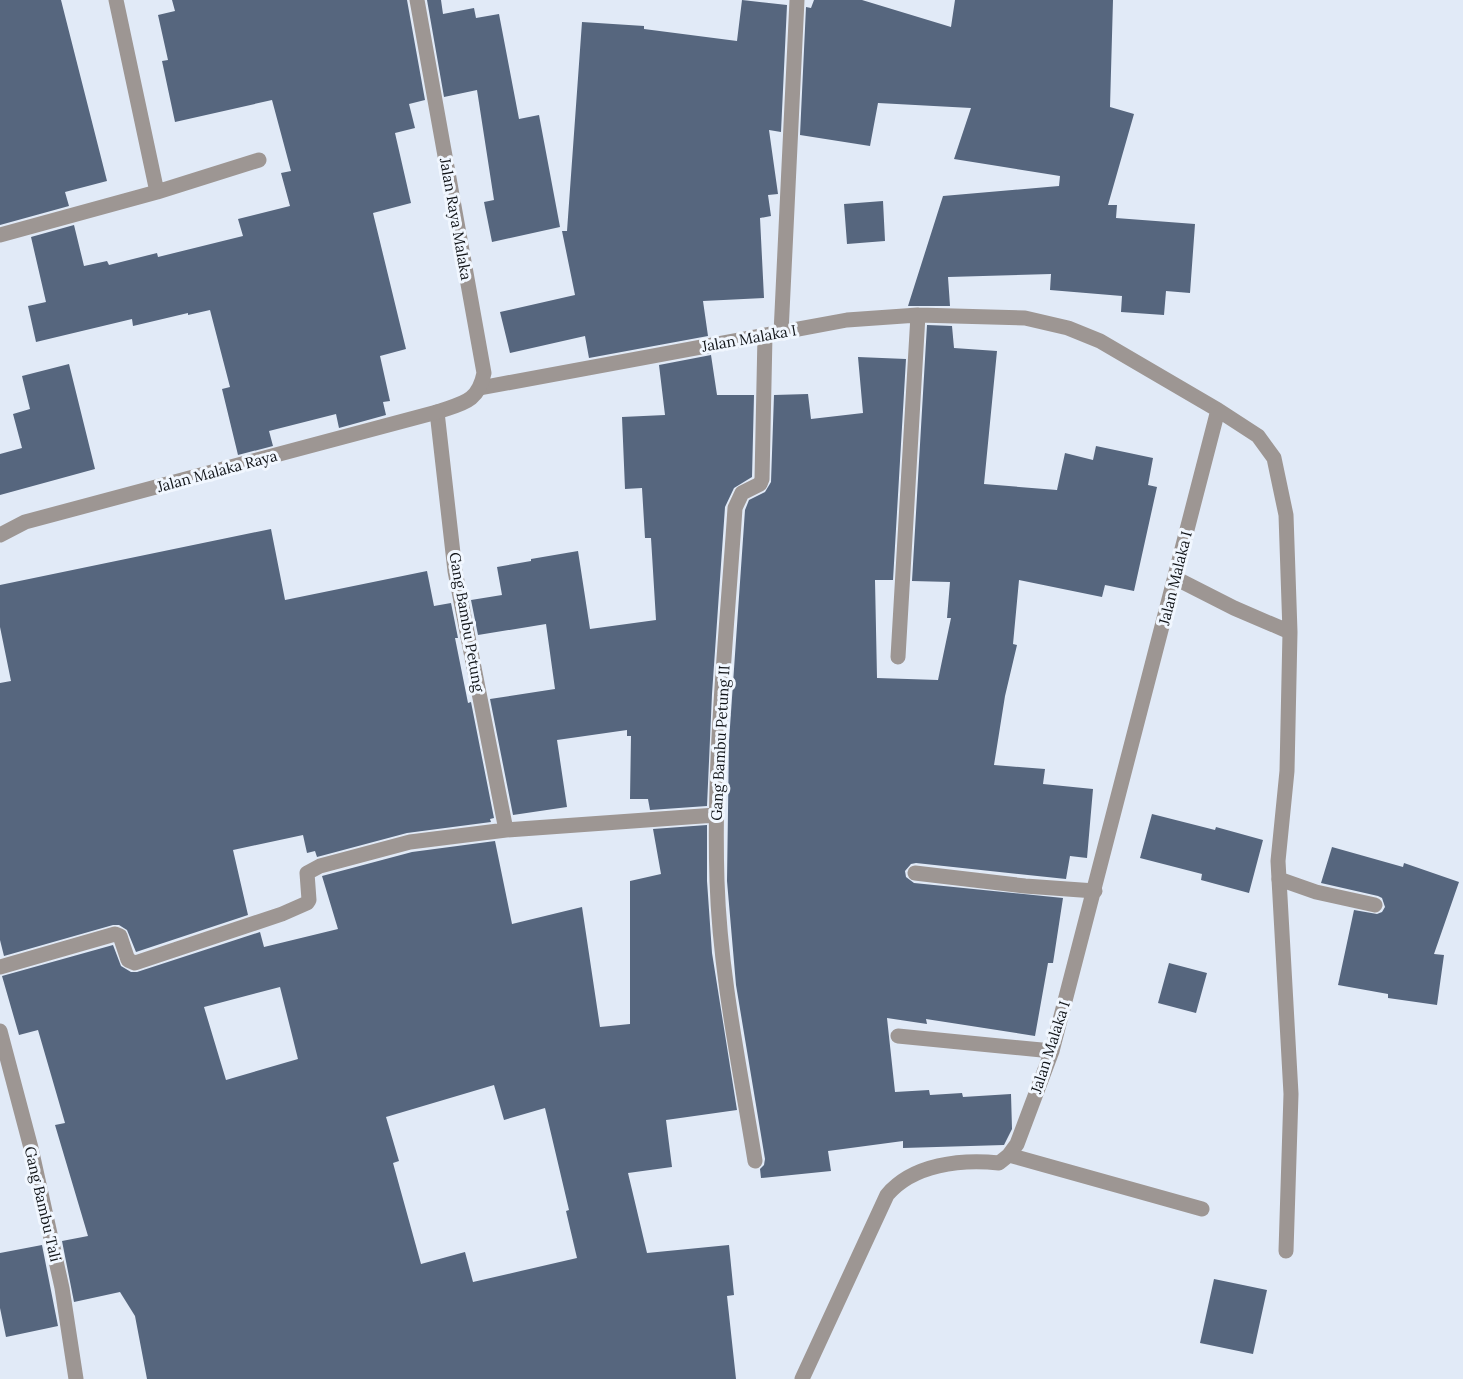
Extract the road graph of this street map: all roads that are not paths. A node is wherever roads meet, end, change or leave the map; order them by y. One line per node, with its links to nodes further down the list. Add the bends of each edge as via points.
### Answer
1 (116, 0): 5 (street)
2 (417, 0): 10 (street, Jalan Raya Malaka, via 484,373)
3 (796, 0): 8 (street)
4 (259, 160): 5 (street)
5 (157, 192): 6 (street)
6 (0, 236)
7 (918, 315): 8 (street, Jalan Malaka I, via 847,320); 11 (street, Jalan Malaka I, via 1025,318 1068,328 1100,341); 16 (street)
8 (781, 333): 9 (street, Jalan Malaka I)
9 (765, 335): 10 (street, Jalan Malaka I); 17 (street, Gang Bambu Petung II, via 762,479 742,493 735,508)
10 (480, 388): 12 (street, via 472,399)
11 (1218, 410): 14 (street, Jalan Malaka I); 15 (street, via 1257,436 1274,458 1286,515)
12 (437, 412): 13 (street, Jalan Malaka Raya, via 25,522); 18 (street, Gang Bambu Petung, via 455,570)
13 (0, 535)
14 (1175, 578): 15 (street); 21 (street, Jalan Malaka I)
15 (1290, 632): 20 (street, via 1287,771)
16 (898, 657)
17 (716, 815): 18 (street); 28 (street, Gang Bambu Petung II, via 724,967)
18 (506, 830): 23 (street, via 410,842 320,866 307,873 307,903 135,963 128,960 120,936 115,934)
19 (915, 873): 21 (street)
20 (1279, 879): 22 (street); 30 (street, via 1292,1094)
21 (1095, 891): 26 (street, Jalan Malaka I)
22 (1375, 905)
23 (0, 967)
24 (0, 1031): 31 (street, Gang Bambu Tali, via 62,1288)
25 (898, 1036): 26 (street)
26 (1052, 1051): 27 (street, Jalan Malaka I, via 1017,1144)
27 (1009, 1155): 29 (street); 32 (street, via 999,1163 935,1166 898,1182 887,1195)
28 (755, 1161)
29 (1202, 1209)
30 (1286, 1251)
31 (76, 1379)
32 (802, 1379)

